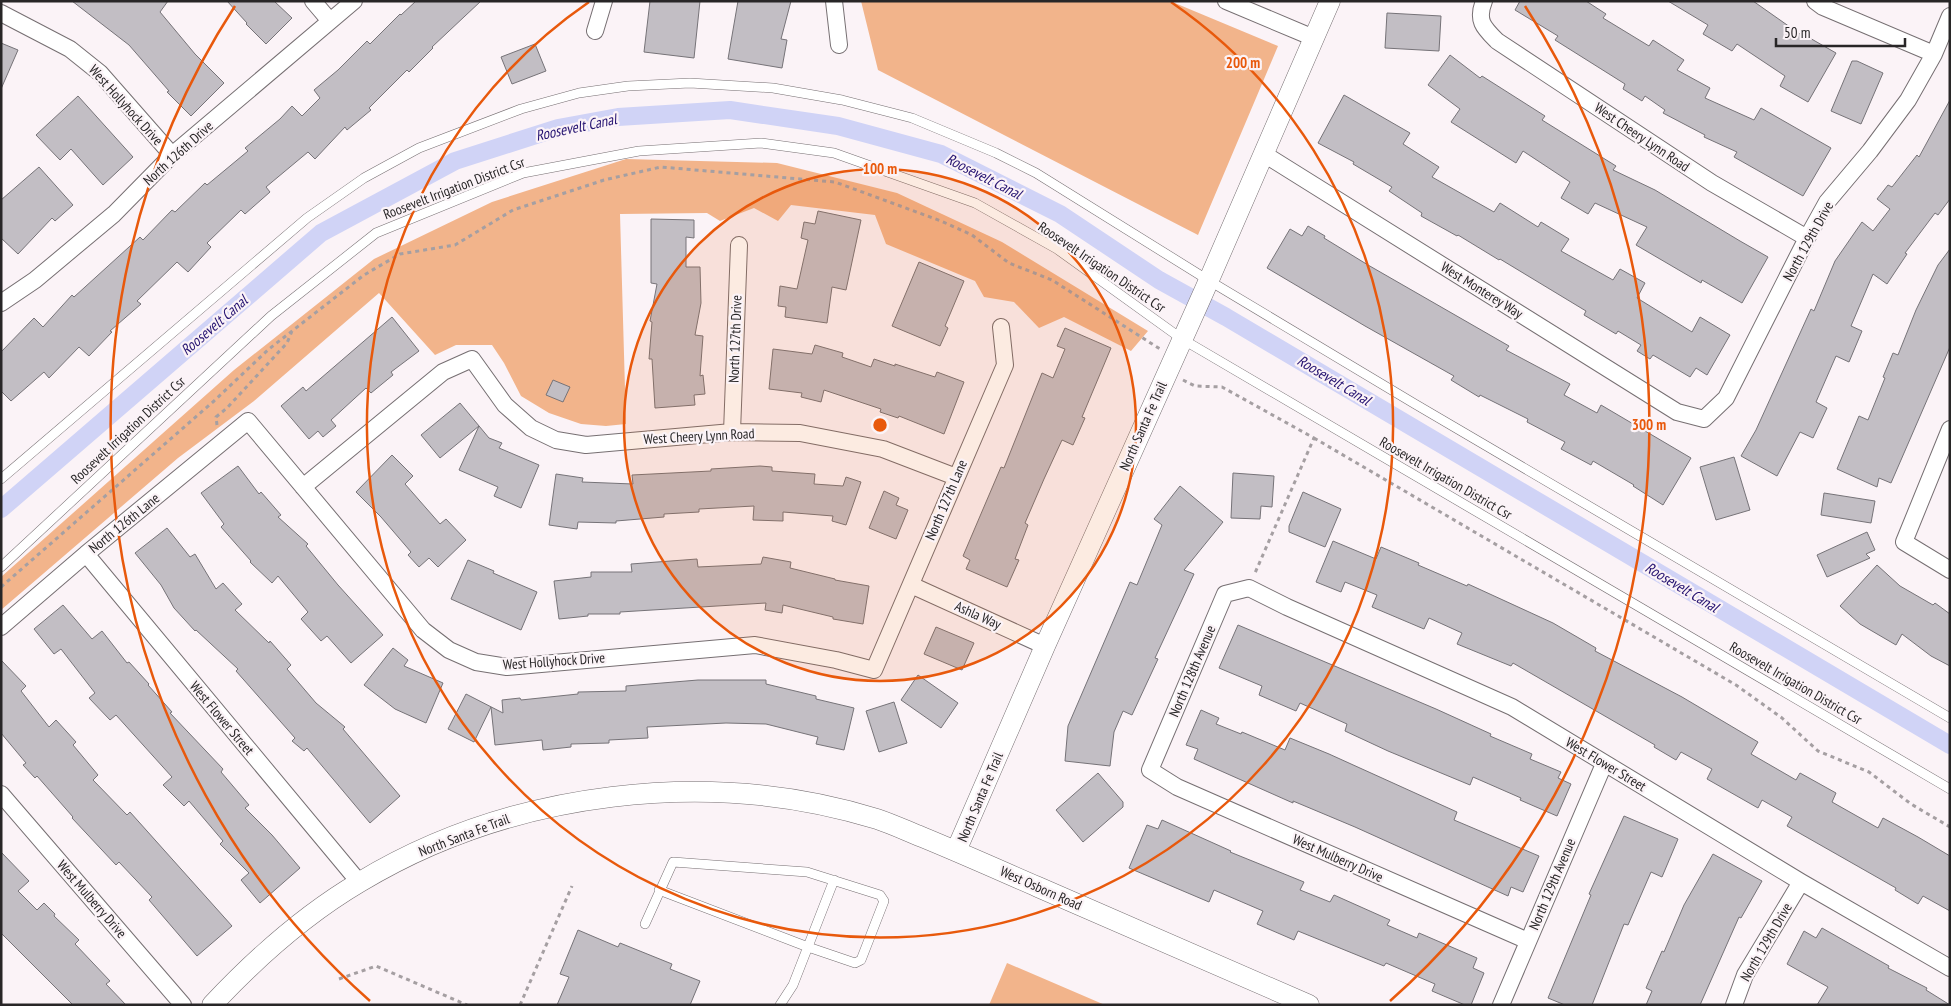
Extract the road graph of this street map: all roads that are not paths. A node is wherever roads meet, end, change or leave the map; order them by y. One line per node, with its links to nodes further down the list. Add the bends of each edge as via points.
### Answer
1 (313, 1): 11 (street)
2 (354, 1): 11 (street, North 126th Drive)
3 (604, 1): 12 (street)
4 (834, 1): 14 (street)
5 (1226, 1): 13 (street)
6 (1330, 1): 13 (street, North Santa Fe Trail)
7 (1484, 1): 18 (street, West Cheery Lynn Road, via 1480,10 1483,27 1497,41 1712,183)
8 (1815, 1): 15 (street)
9 (1, 13): 17 (street, West Hollyhock Drive, via 70,49 100,72)
10 (1950, 16): 15 (street, North 129th Drive)
11 (330, 21): 17 (street, North 126th Drive)
12 (595, 31)
13 (1314, 38): 16 (street, North Santa Fe Trail)
14 (839, 45)
15 (1934, 54): 18 (street, North 129th Drive, via 1908,100 1827,202)
16 (1264, 154): 20 (street, North Santa Fe Trail); 24 (street, West Monterey Way, via 1677,412)
17 (172, 156): 21 (street, North 126th Drive, via 114,214 34,280)
18 (1807, 238): 24 (street, North 129th Drive, via 1726,398)
19 (739, 246): 27 (street, North 127th Drive)
20 (1207, 284): 23 (street, North Santa Fe Trail); 29 (lane, via 1036,174 912,118 842,100 773,88 690,82 579,93 521,109 419,148 364,178 307,218); 39 (lane)
21 (1, 302)
22 (1001, 327): 28 (street, North 127th Lane, via 1005,365)
23 (1177, 350): 32 (lane, Roosevelt Irrigation District Csr, via 1057,250 974,203 834,153 761,143 639,151 523,174 376,233 271,316); 37 (street, North Santa Fe Trail); 42 (lane, Roosevelt Irrigation District Csr)
24 (1704, 419)
25 (248, 421): 30 (street, West Hollyhock Drive); 31 (street, North 126th Lane)
26 (1950, 429): 33 (street, via 1904,542)
27 (732, 432): 28 (street, West Cheery Lynn Road, via 800,434 883,449); 30 (street, West Cheery Lynn Road, via 586,445 556,440 531,428 505,405 472,359 443,372)
28 (956, 477): 34 (street, North 127th Lane)
29 (1, 479)
30 (303, 487): 38 (street, West Hollyhock Drive, via 423,630 449,650 476,662 507,667 755,645)
31 (86, 554): 36 (street, North 126th Lane); 47 (street, West Flower Street)
32 (1, 567)
33 (1950, 570)
34 (911, 585): 37 (street, Ashla Way); 38 (street, North 127th Lane)
35 (1249, 588): 40 (street, West Flower Street, via 1512,706); 41 (street, North 128th Avenue, via 1225,594)
36 (1, 627)
37 (1045, 646): 45 (street, North Santa Fe Trail)
38 (874, 670)
39 (1950, 718)
40 (1604, 764): 48 (street, West Flower Street); 51 (street, North 129th Avenue)
41 (1150, 770): 51 (street, West Mulberry Drive, via 1177,787)
42 (1950, 789)
43 (1, 794): 54 (street, West Mulberry Drive)
44 (765, 795): 45 (street, West Osborn Road, via 821,804 879,820); 47 (street, North Santa Fe Trail, via 657,792 553,806 450,838)
45 (956, 851): 57 (street, West Osborn Road)
46 (834, 880): 49 (lane, via 807,872 673,862); 52 (lane); 52 (lane, via 880,894 884,901 861,960 855,963)
47 (359, 882): 55 (street, North Santa Fe Trail, via 278,940)
48 (1801, 882): 53 (street, West Flower Street); 59 (street, North 129th Drive, via 1745,975)
49 (659, 890): 50 (lane); 52 (lane)
50 (645, 924)
51 (1528, 941): 58 (street, North 129th Avenue)
52 (808, 947): 56 (lane, via 793,985)
53 (1950, 968)
54 (183, 1005)
55 (212, 1005)
56 (780, 1005)
57 (1308, 1005)
58 (1501, 1005)
59 (1734, 1005)

